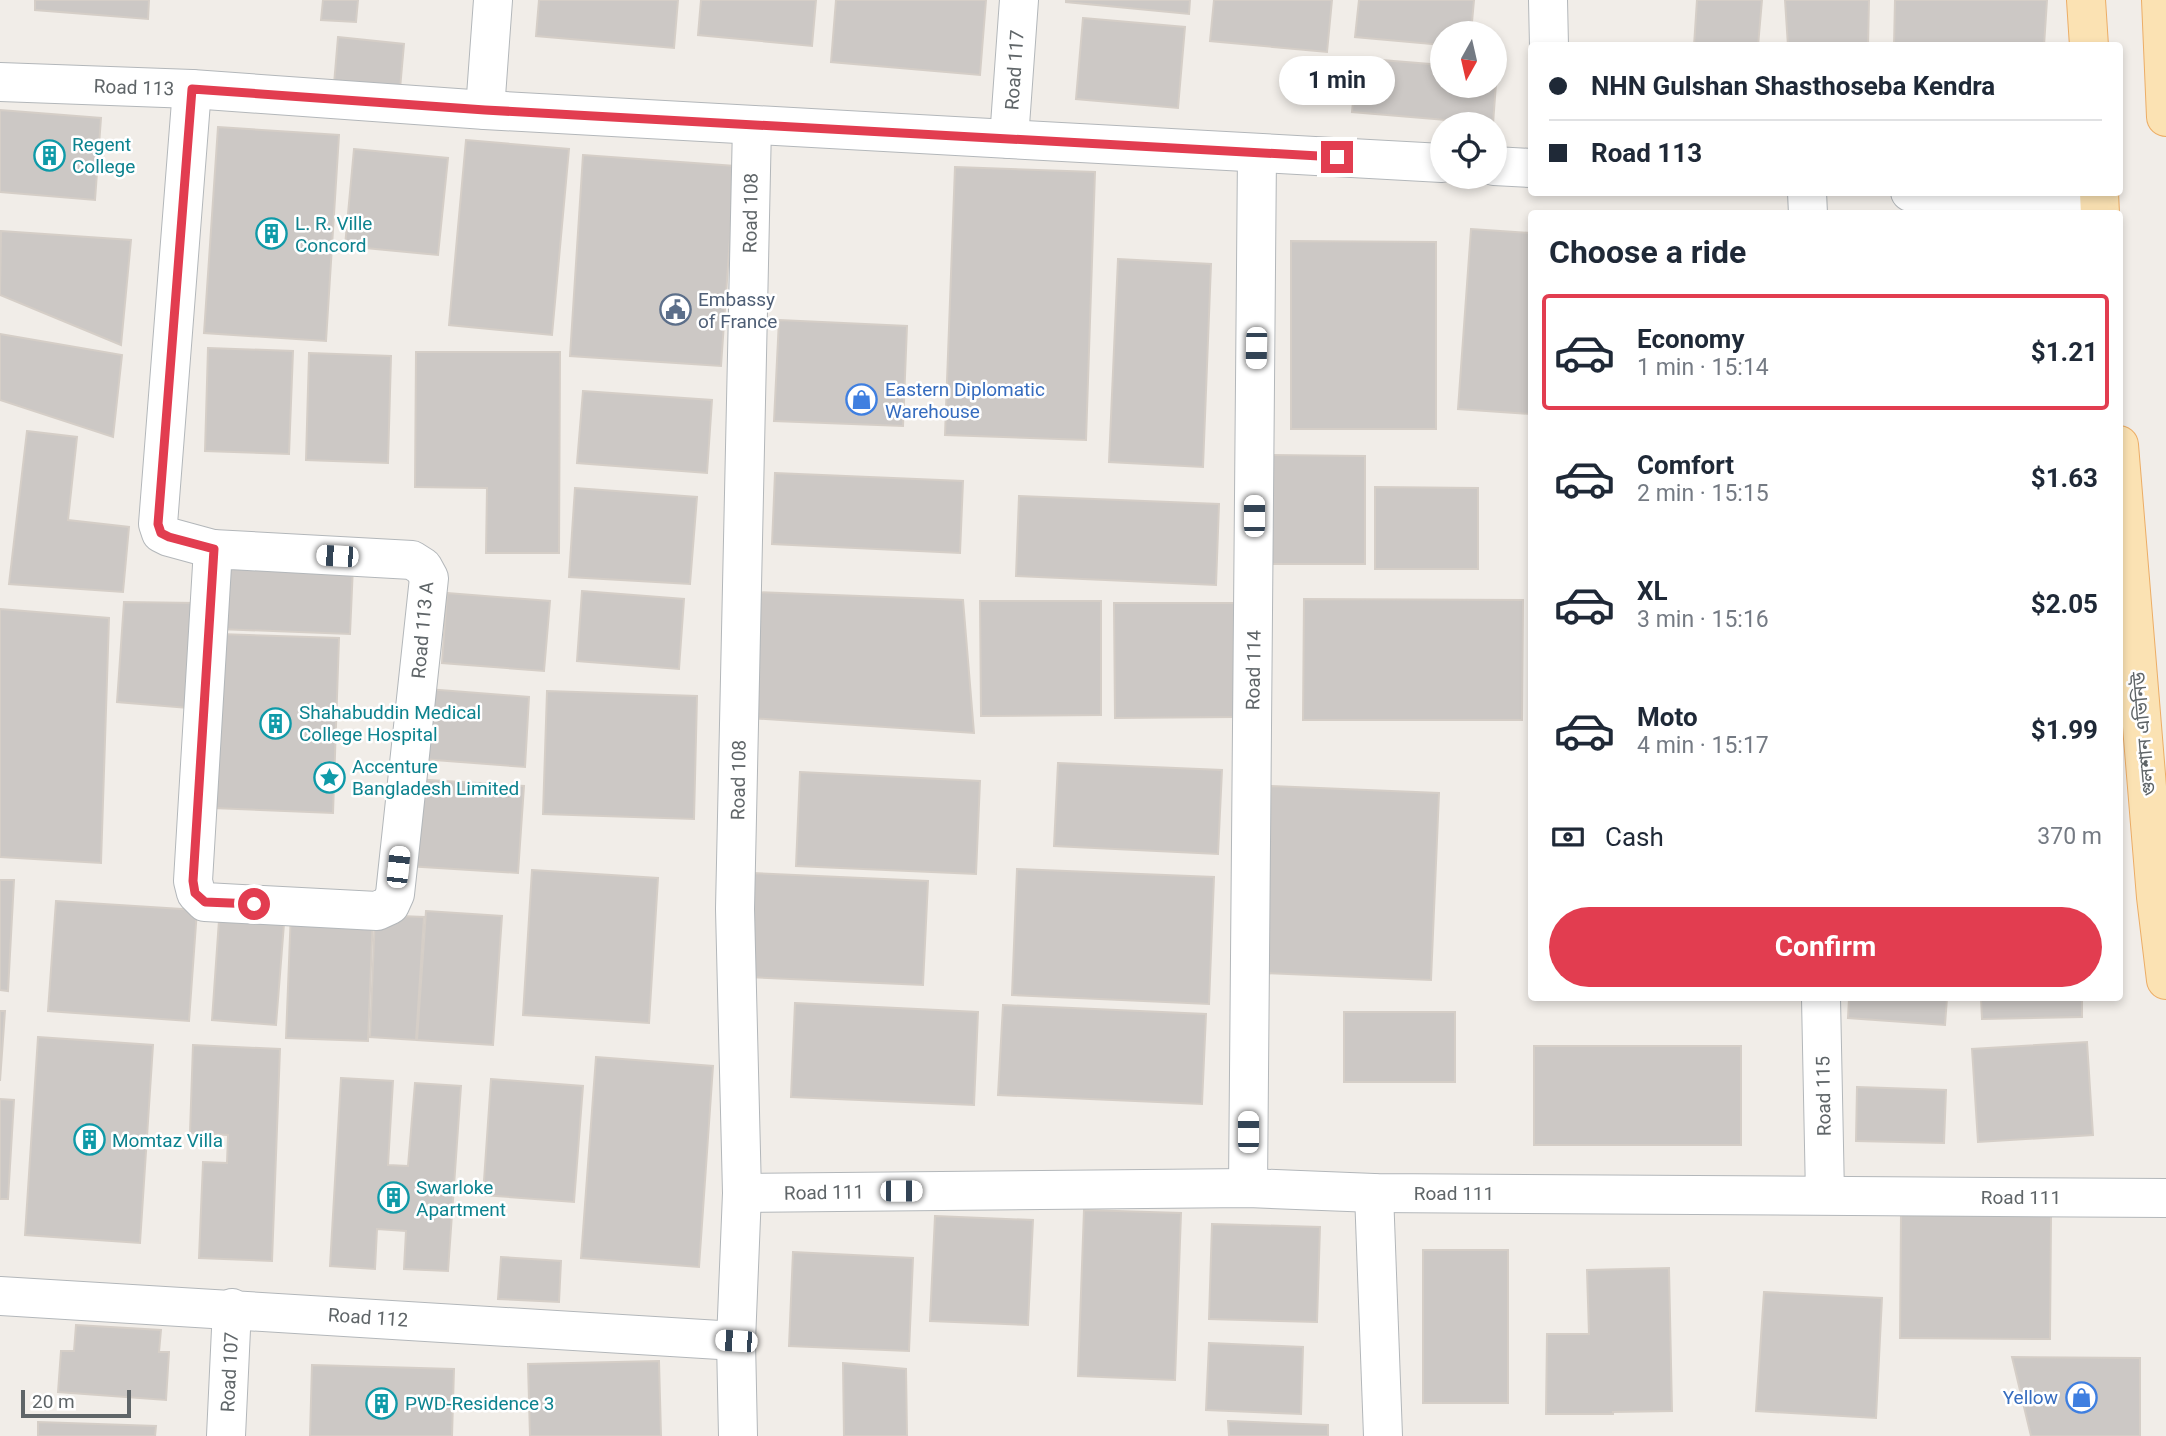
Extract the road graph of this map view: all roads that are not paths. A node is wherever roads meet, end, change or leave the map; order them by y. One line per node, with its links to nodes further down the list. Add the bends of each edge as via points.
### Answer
1 (493, 0): 10 (street)
2 (1019, 0): 13 (street, Road 117)
3 (1548, 0): 6 (street)
4 (2086, 0): 7 (main road)
5 (2161, 0): 11 (main road)
6 (1549, 42)
7 (2089, 42)
8 (0, 82): 9 (street, Road 113)
9 (192, 89): 10 (street, Road 113); 21 (street, Road 113 A, via 158,524 161,533 169,537)
10 (485, 110): 12 (street, Road 113)
11 (2166, 117)
12 (752, 124): 13 (street, Road 113); 25 (street, Road 108, via 735,909)
13 (1009, 139): 14 (street, Road 113)
14 (1258, 153): 15 (street, Road 113); 24 (street, Road 114)
15 (1430, 162)
16 (1507, 167): 17 (street)
17 (1528, 168)
18 (1986, 196): 19 (street)
19 (2099, 202)
20 (2123, 494): 22 (main road, গুলশান এভিনিউ)
21 (214, 549): 21 (street, Road 113 A, via 412,560 424,566 429,578 395,894 390,905 377,911 205,902 195,893)
22 (2166, 981)
23 (1821, 1001): 27 (street, Road 115)
24 (1248, 1188): 25 (street, Road 111); 26 (street, Road 111)
25 (742, 1193): 31 (street, Road 108)
26 (1374, 1193): 27 (street, Road 111); 34 (street)
27 (1825, 1195): 28 (street, Road 111)
28 (2166, 1198)
29 (0, 1296): 30 (street, Road 112)
30 (232, 1308): 31 (street, Road 112); 32 (street, Road 107)
31 (736, 1341): 33 (street, Road 108)
32 (226, 1436)
33 (738, 1436)
34 (1383, 1436)

